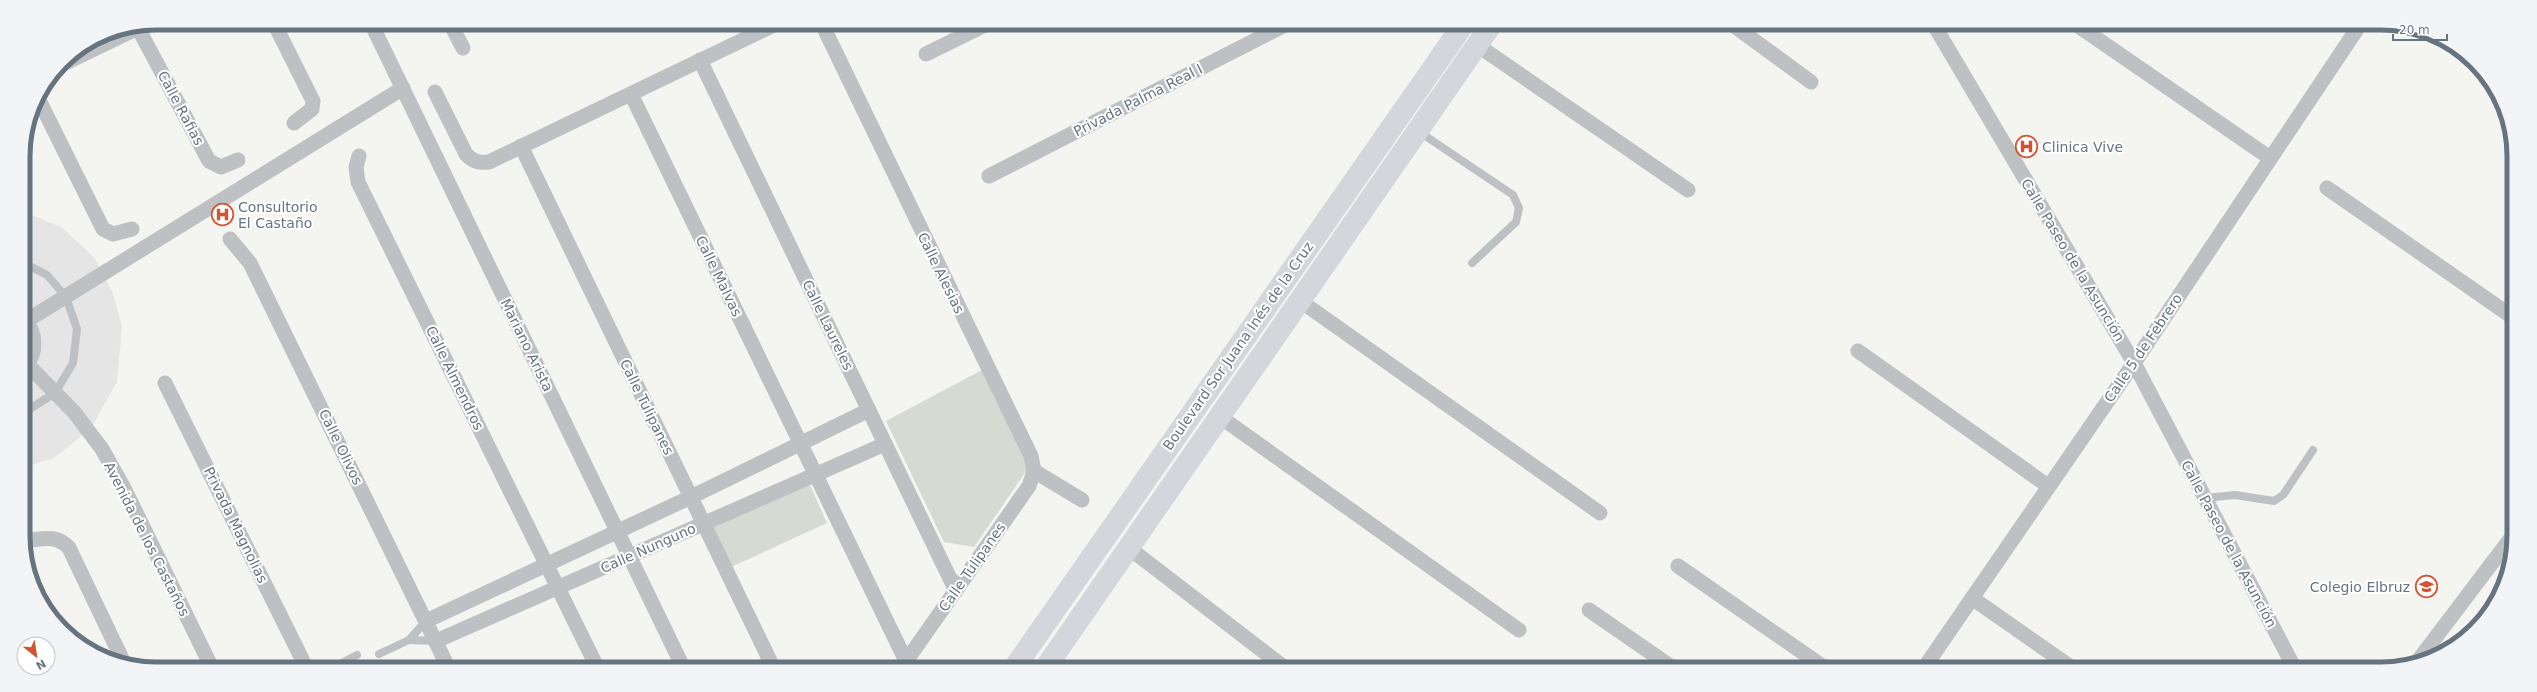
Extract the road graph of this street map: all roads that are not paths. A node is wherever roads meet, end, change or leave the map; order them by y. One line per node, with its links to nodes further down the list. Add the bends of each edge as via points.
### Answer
1 (278, 30): 24 (street, via 313,101 312,109)
2 (374, 30): 20 (street, Mariano Arista)
3 (454, 30): 16 (street)
4 (763, 30): 18 (street)
5 (825, 30): 55 (street, Calle Alesias, via 1031,456)
6 (975, 30): 17 (street)
7 (1275, 30): 30 (street, Privada Palma Real I)
8 (1459, 30): 91 (main road, Boulevard Sor Juana Inés de la Cruz)
9 (1487, 30): 15 (main road, Boulevard Sor Juana Inés de la Cruz)
10 (1740, 30): 19 (street)
11 (1937, 30): 44 (street, Calle Paseo de la Asunción)
12 (2084, 30): 27 (street)
13 (2352, 30): 27 (street, Calle 5 de Febrero)
14 (142, 31): 28 (street, Calle Rafias, via 209,161 221,167)
15 (1477, 45): 25 (main road, Boulevard Sor Juana Inés de la Cruz); 32 (street)
16 (463, 48)
17 (926, 54)
18 (700, 60): 22 (street); 49 (street, Calle Laureles)
19 (1811, 82)
20 (403, 88): 37 (street); 63 (street, Mariano Arista)
21 (435, 92): 26 (street, via 471,160 489,162)
22 (631, 94): 26 (street); 51 (street, Calle Malvas)
23 (41, 106): 33 (street, via 104,229 113,234)
24 (294, 124)
25 (1417, 131): 35 (lane, via 1513,195 1518,208 1516,222); 38 (main road, Boulevard Sor Juana Inés de la Cruz)
26 (521, 146): 58 (street, Calle Tulipanes)
27 (2270, 158): 44 (street, Calle 5 de Febrero)
28 (238, 160)
29 (357, 162): 68 (street, Calle Almendros, via 358,182)
30 (989, 176)
31 (2327, 188): 39 (street)
32 (1688, 190)
33 (132, 229)
34 (230, 239): 74 (street, Calle Olivos, via 250,263)
35 (1472, 263)
36 (30, 266): 37 (lane, via 47,275)
37 (66, 297): 40 (street); 47 (lane, via 77,329 73,363)
38 (1299, 300): 50 (main road, Boulevard Sor Juana Inés de la Cruz); 61 (street)
39 (2507, 313)
40 (30, 317)
41 (30, 330): 43 (street, via 34,338 34,347)
42 (1858, 350): 57 (street)
43 (30, 356)
44 (2134, 363): 57 (street, Calle 5 de Febrero); 59 (street, Calle Paseo de la Asunción)
45 (30, 369): 47 (street, Avenida de los Castaños)
46 (165, 383): 83 (street, Privada Magnolias)
47 (55, 393): 48 (lane); 82 (street, Avenida de los Castaños, via 74,412 102,449 125,490)
48 (30, 409)
49 (869, 410): 51 (street, Calle Nunguno); 52 (street, Calle Laureles)
50 (1219, 416): 66 (main road, Boulevard Sor Juana Inés de la Cruz); 75 (street)
51 (800, 444): 54 (street, Calle Malvas); 58 (street, Calle Nunguno)
52 (886, 444): 56 (street, Calle Nunguno); 71 (street, Calle Laureles)
53 (2313, 450): 59 (lane, via 2283,495 2274,500 2235,495)
54 (808, 459): 56 (street, Calle Tulipanes)
55 (1034, 471): 60 (street); 71 (street, Calle Tulipanes, via 1029,486)
56 (815, 475): 62 (street, Calle Nunguno); 89 (street, Calle Tulipanes)
57 (2048, 486): 72 (street, Calle 5 de Febrero)
58 (691, 497): 62 (street, Calle Tulipanes); 63 (street, Calle Nunguno)
59 (2204, 498): 98 (street, Calle Paseo de la Asunción)
60 (1082, 500)
61 (1600, 513)
62 (703, 523): 67 (street, Calle Nunguno); 88 (street, Calle Tulipanes)
63 (617, 532): 67 (street, Mariano Arista); 68 (street, Calle Nunguno)
64 (30, 540): 81 (street, via 50,538 62,541 69,548)
65 (2506, 547): 79 (street)
66 (1130, 548): 92 (main road, Boulevard Sor Juana Inés de la Cruz); 93 (street)
67 (629, 556): 70 (street, Calle Nunguno); 87 (street, Mariano Arista)
68 (548, 564): 70 (street, Calle Almendros); 74 (street, Calle Nunguno)
69 (1678, 566): 95 (street)
70 (559, 587): 77 (street, Calle Nunguno); 86 (street, Calle Almendros)
71 (956, 591): 90 (street, Calle Tulipanes)
72 (1972, 598): 96 (street, Calle 5 de Febrero); 97 (street)
73 (1589, 610): 94 (street)
74 (426, 621): 76 (lane, Calle Nunguno); 77 (street, Calle Olivos)
75 (1519, 630)
76 (408, 640): 77 (lane, Calle Nunguno); 78 (lane, Calle Nunguno)
77 (436, 641): 85 (street, Calle Olivos)
78 (379, 654)
79 (2423, 654)
80 (357, 655): 84 (lane)
81 (122, 657)
82 (209, 662)
83 (304, 662)
84 (344, 662)
85 (446, 662)
86 (596, 662)
87 (681, 662)
88 (771, 662)
89 (903, 662)
90 (905, 662)
91 (1018, 662)
92 (1050, 662)
93 (1277, 662)
94 (1664, 662)
95 (1815, 662)
96 (1928, 662)
97 (2063, 662)
98 (2291, 662)

